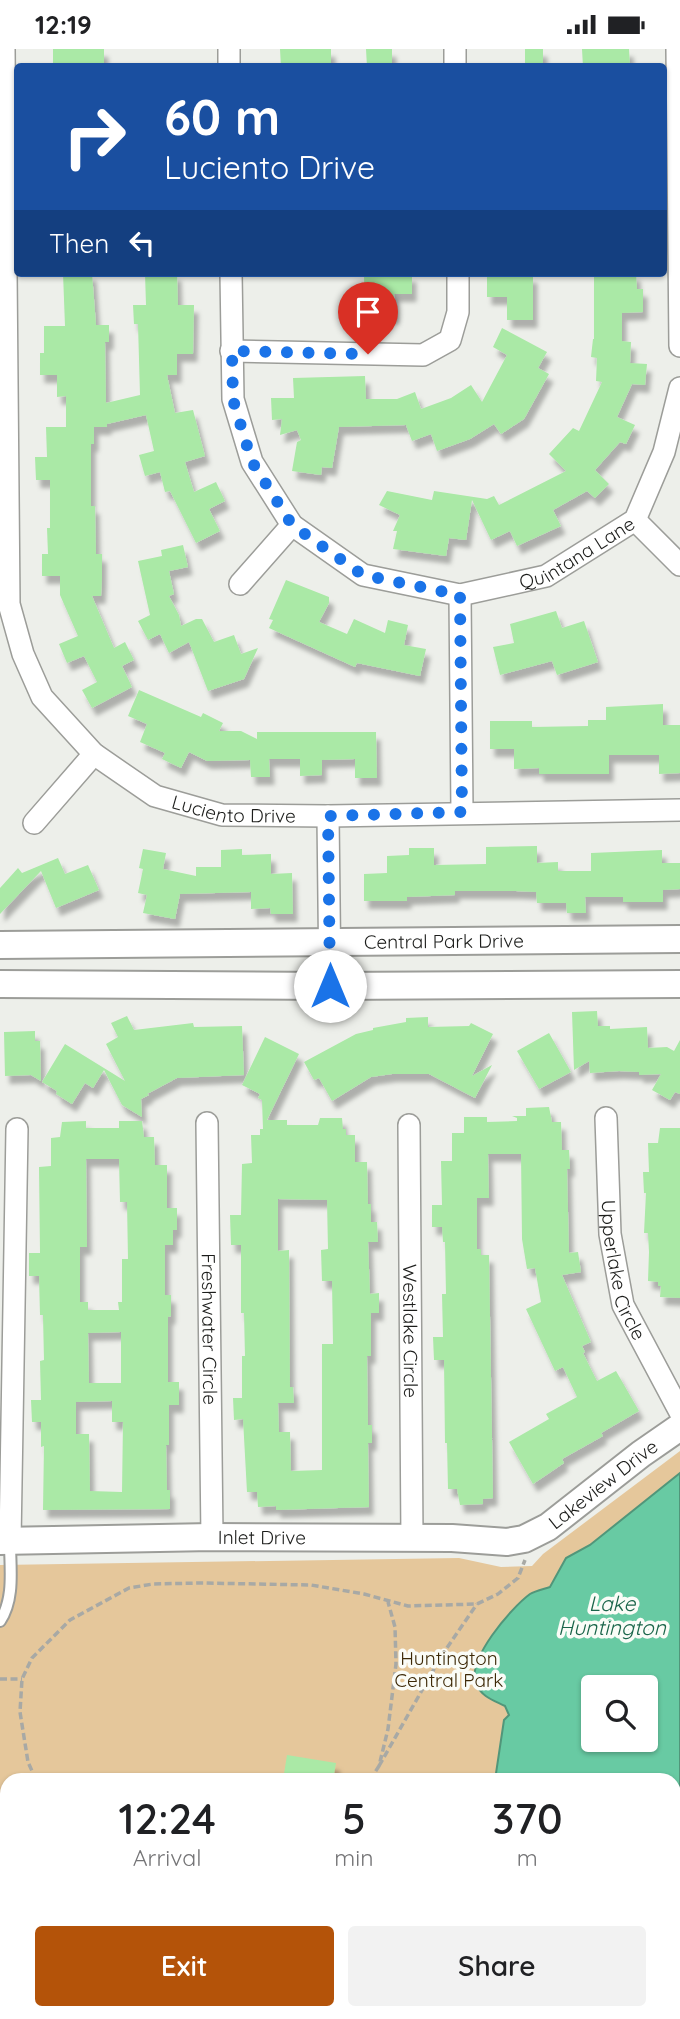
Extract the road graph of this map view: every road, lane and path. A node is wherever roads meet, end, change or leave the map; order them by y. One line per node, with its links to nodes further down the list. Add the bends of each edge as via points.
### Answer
1 (4, 49): 13 (street, Luciento Drive, via 9,604 23,654 42,697)
2 (677, 49): 5 (street)
3 (231, 277): 6 (street)
4 (458, 277): 6 (street, via 458,312 450,340 423,355)
5 (680, 346)
6 (232, 351): 9 (street, via 233,400 252,462)
7 (680, 388): 8 (street, Quintana Lane, via 664,452)
8 (635, 520): 10 (street); 12 (street, Quintana Lane, via 546,576)
9 (292, 525): 11 (street); 12 (street, via 363,575)
10 (680, 565)
11 (240, 584)
12 (460, 595): 15 (street)
13 (94, 754): 16 (street, Luciento Drive, via 155,796 222,815); 17 (street)
14 (680, 810): 15 (street, Luciento Drive)
15 (462, 812): 16 (street, Luciento Drive)
16 (328, 816): 19 (street)
17 (34, 823)
18 (680, 939): 19 (street, Central Park Drive)
19 (331, 941): 20 (street, Central Park Drive); 23 (street)
20 (0, 945)
21 (0, 983): 23 (street)
22 (680, 985): 23 (street)
23 (330, 986)
24 (606, 1118): 28 (street, Upperlake Circle, via 610,1234 623,1305)
25 (207, 1123): 30 (street, Freshwater Circle)
26 (409, 1125): 31 (street, Westlake Circle)
27 (17, 1129): 33 (street)
28 (680, 1412)
29 (680, 1427): 32 (street, Lakeview Drive, via 548,1527)
30 (212, 1537): 31 (street, Inlet Drive); 33 (street, Inlet Drive)
31 (412, 1539): 32 (street, Inlet Drive)
32 (524, 1539): 35 (path, via 526,1560 518,1578)
33 (5, 1541): 36 (lane, via 10,1593)
34 (388, 1602): 35 (path, via 408,1606); 38 (path, via 310,1585 189,1583 129,1588 70,1621 32,1658); 39 (path, via 395,1627 396,1664)
35 (477, 1604): 39 (path, via 442,1655)
36 (0, 1621)
37 (0, 1679): 38 (path)
38 (22, 1679): 40 (path, via 20,1712)
39 (379, 1766): 41 (path)
40 (33, 1773)
41 (374, 1773)

